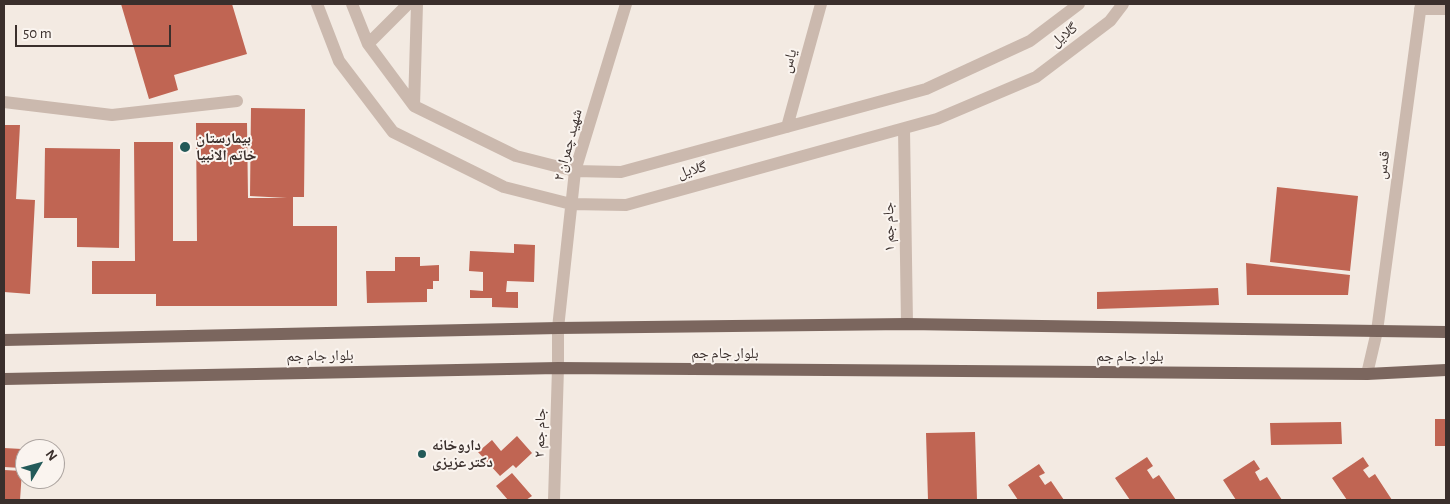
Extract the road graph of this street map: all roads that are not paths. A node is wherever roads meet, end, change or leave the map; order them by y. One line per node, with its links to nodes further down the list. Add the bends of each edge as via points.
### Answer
1 (317, 4): 18 (street, گلایل, via 339,61 392,132 504,187)
2 (352, 4): 11 (street, گلایل)
3 (408, 4): 11 (street)
4 (417, 4): 14 (street)
5 (626, 4): 17 (street, شهید چمران ۲)
6 (821, 4): 15 (street, یاس)
7 (1079, 4): 15 (street, گلایل, via 1030,41 926,88)
8 (1123, 4): 16 (street, گلایل, via 1110,21 1036,77 937,119)
9 (1420, 6): 10 (street); 21 (street, قدس)
10 (1446, 9)
11 (368, 44): 14 (street, گلایل)
12 (237, 100): 13 (street, via 112,115)
13 (4, 102)
14 (414, 106): 17 (street, گلایل, via 516,156)
15 (787, 126): 17 (street, گلایل, via 621,172)
16 (904, 129): 18 (street, گلایل, via 626,205); 19 (street, جام جم ۱)
17 (575, 171): 18 (street, شهید چمران ۲)
18 (571, 204): 20 (street, شهید چمران ۲)
19 (907, 324): 20 (main road, بلوار جام جم); 21 (main road, بلوار جام جم)
20 (558, 328): 23 (main road, بلوار جام جم); 24 (street, شهید چمران ۲)
21 (1376, 331): 22 (main road, بلوار جام جم); 26 (street, قدس)
22 (1446, 332)
23 (4, 340)
24 (558, 368): 26 (main road, بلوار جام جم); 27 (main road, بلوار جام جم); 28 (street, جام جم ۲)
25 (1446, 370): 26 (main road, بلوار جام جم)
26 (1368, 374)
27 (4, 379)
28 (554, 500)

